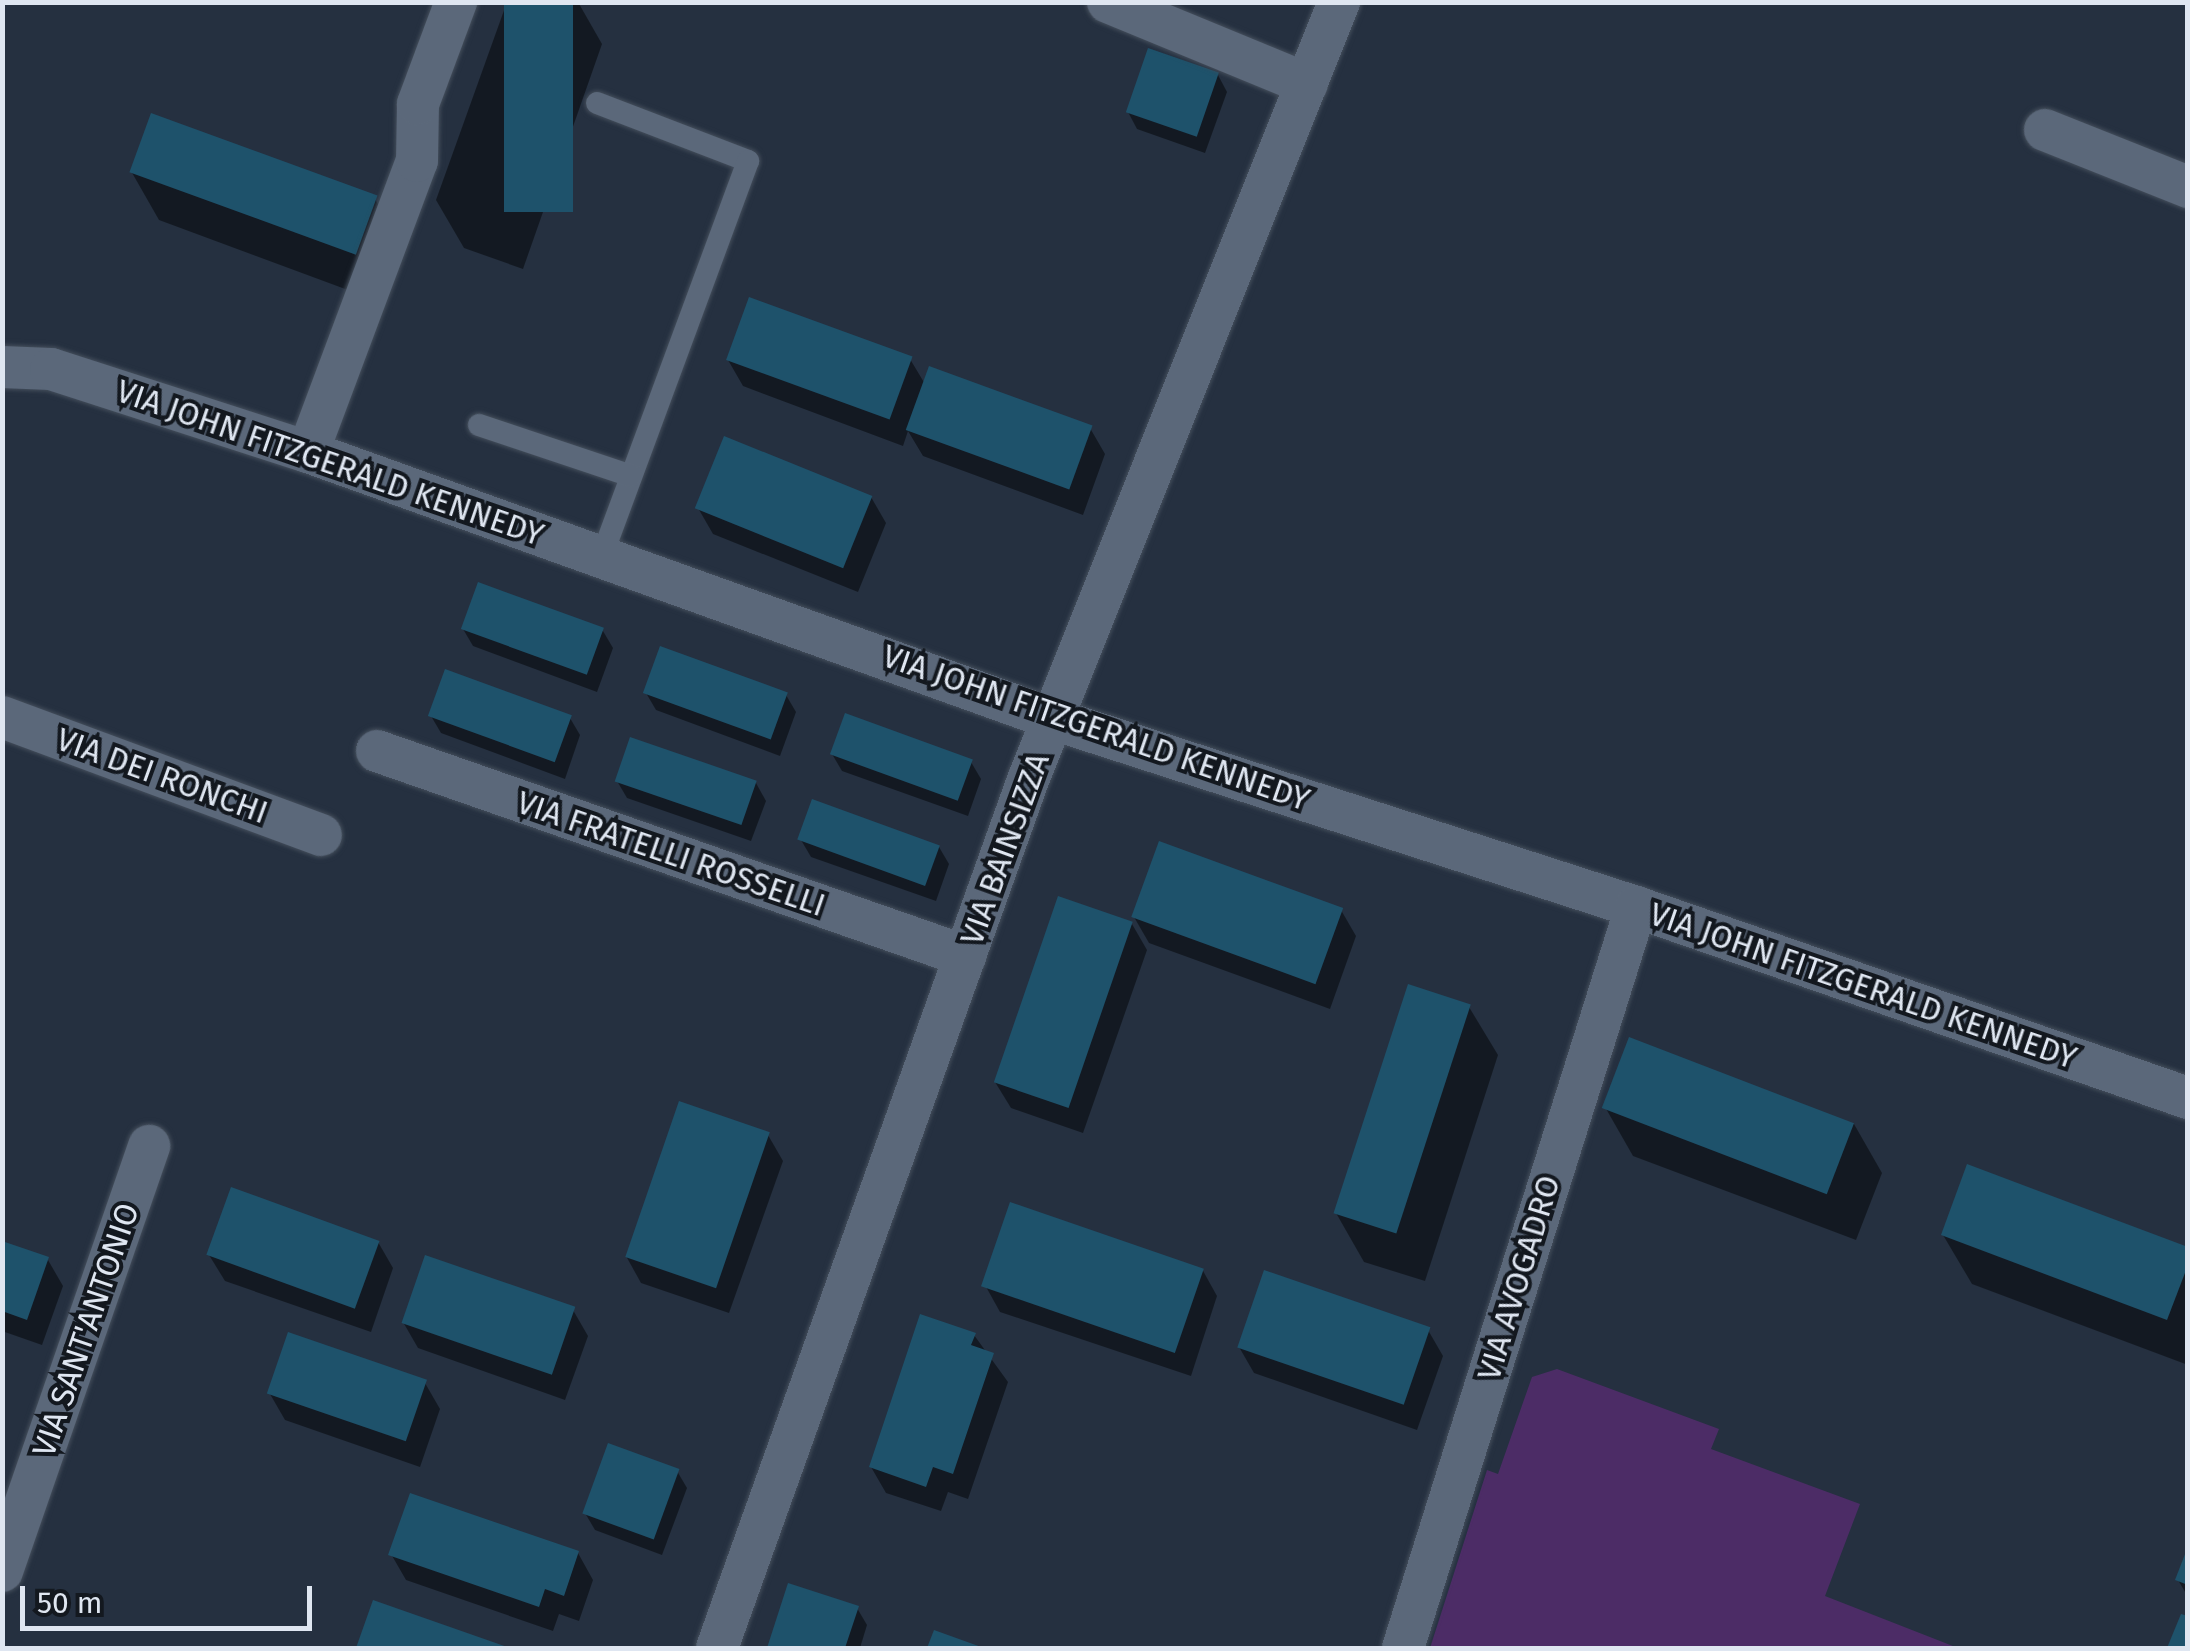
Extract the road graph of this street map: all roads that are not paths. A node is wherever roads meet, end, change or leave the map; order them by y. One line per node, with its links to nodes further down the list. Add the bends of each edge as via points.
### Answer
1 (456, 2): 10 (street, via 418,104 417,161)
2 (1108, 2): 4 (street)
3 (1340, 2): 4 (street, VIA BAINSIZZA)
4 (1307, 84): 14 (street, VIA BAINSIZZA)
5 (598, 103): 11 (lane, via 748,161)
6 (2045, 130): 7 (street)
7 (2188, 187)
8 (2, 367): 10 (street, VIA JOHN FITZGERALD KENNEDY, via 50,369)
9 (479, 426): 11 (lane)
10 (308, 452): 12 (street, VIA JOHN FITZGERALD KENNEDY)
11 (631, 476): 12 (lane)
12 (602, 555): 14 (street, VIA JOHN FITZGERALD KENNEDY)
13 (2, 717): 16 (street, VIA DEI RONCHI)
14 (1054, 719): 17 (street, VIA JOHN FITZGERALD KENNEDY); 18 (street, VIA BAINSIZZA)
15 (377, 750): 18 (street, VIA FRATELLI ROSSELLI)
16 (320, 835)
17 (1636, 907): 19 (street, VIA JOHN FITZGERALD KENNEDY); 23 (street, VIA AVOGADRO)
18 (965, 956): 22 (street, VIA BAINSIZZA)
19 (2188, 1098)
20 (149, 1146): 21 (street, VIA SANT'ANTONIO)
21 (2, 1571)
22 (717, 1648)
23 (1403, 1648)

